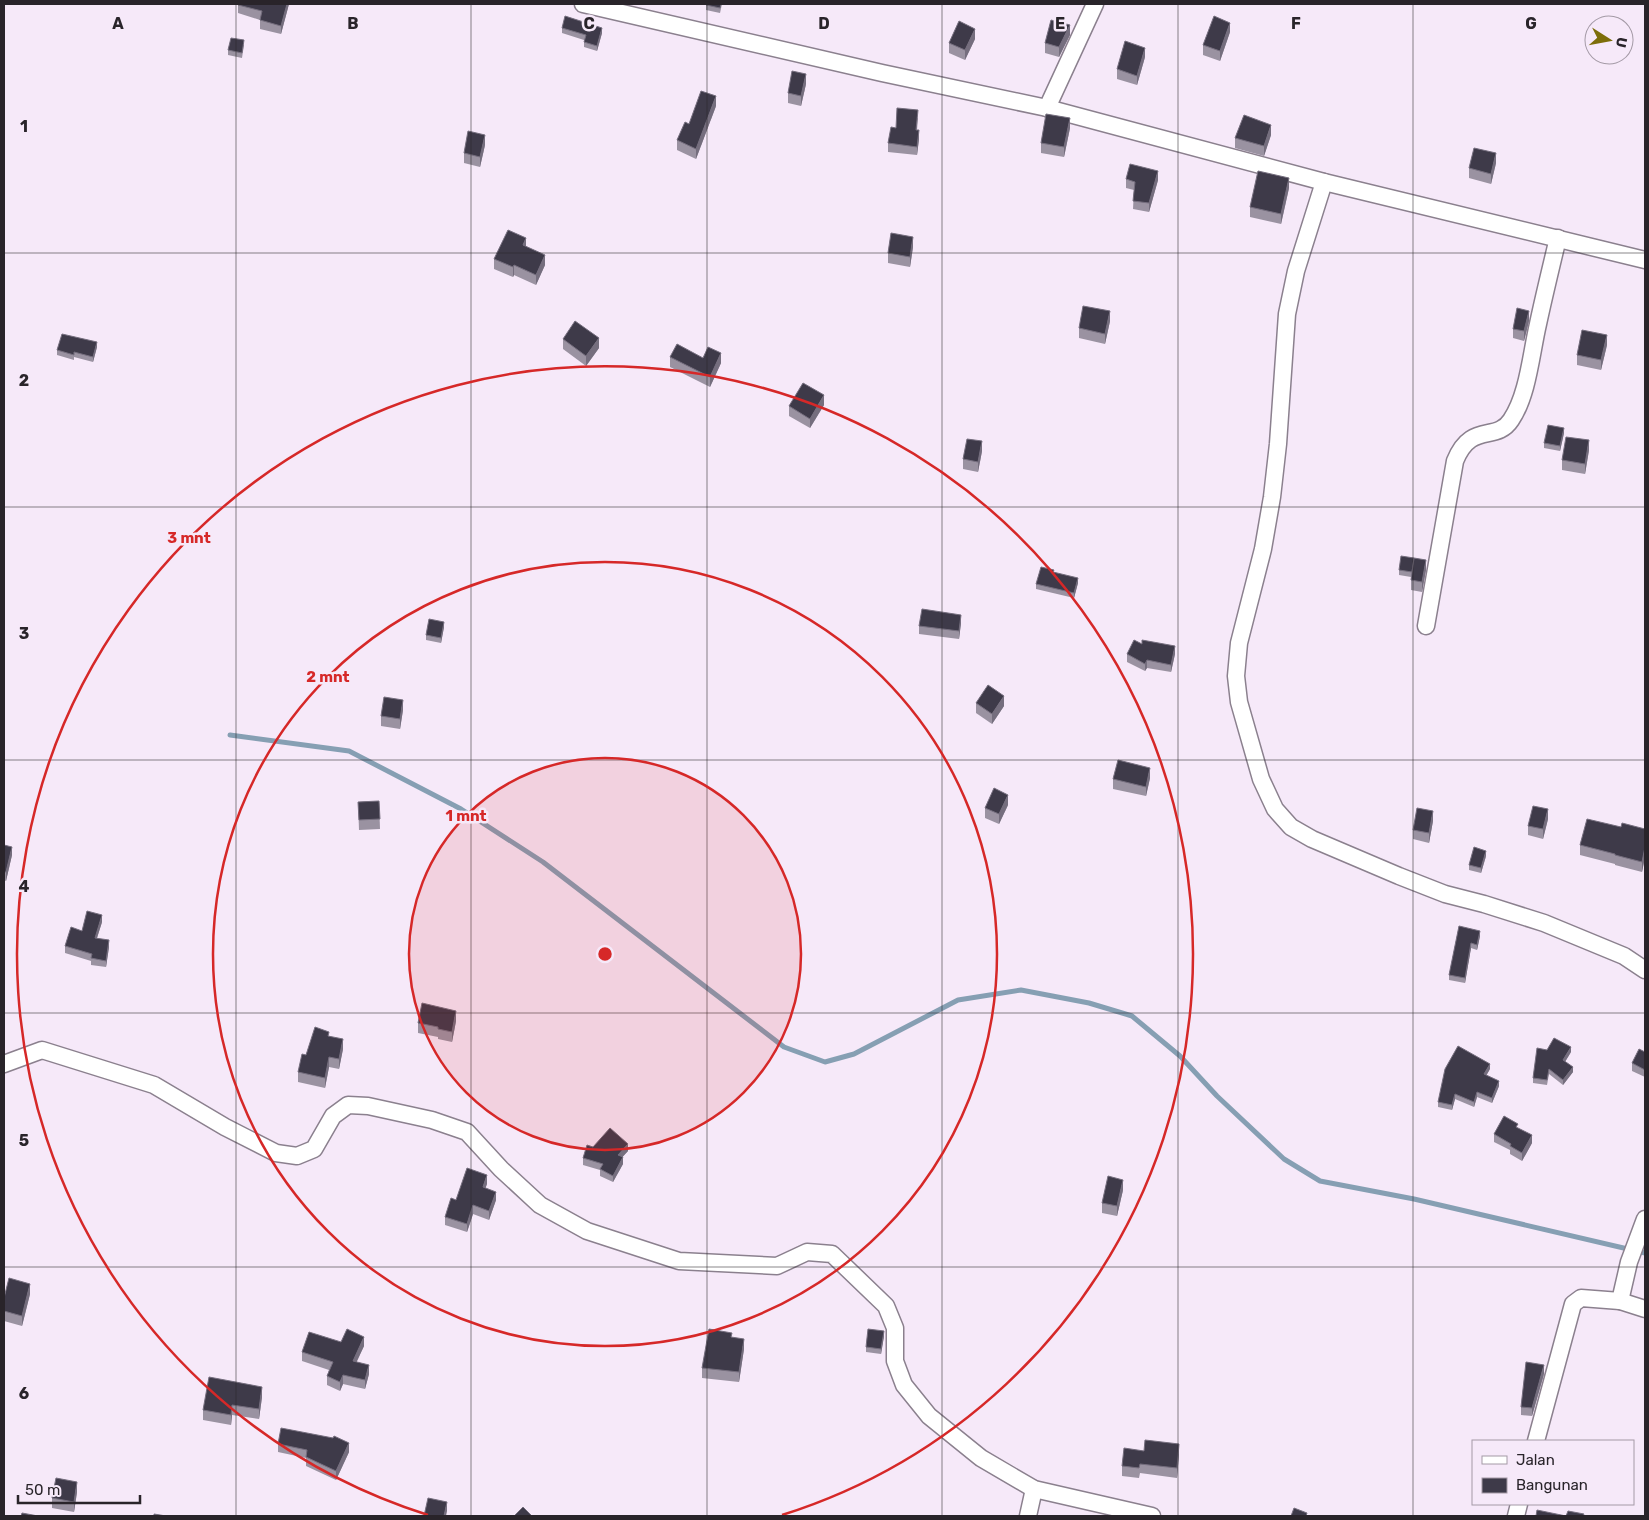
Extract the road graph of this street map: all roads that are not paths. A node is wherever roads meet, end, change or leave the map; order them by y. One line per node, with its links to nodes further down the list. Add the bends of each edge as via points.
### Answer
1 (583, 4): 3 (street)
2 (1095, 4): 3 (street)
3 (1047, 108): 4 (street)
4 (1324, 182): 5 (street); 8 (street, via 1296,271 1287,314 1272,496 1263,549 1239,643 1236,676 1239,702 1261,779 1275,809 1291,827 1312,839 1445,894 1544,923 1624,956)
5 (1558, 238): 6 (street); 7 (street, via 1527,378 1516,412 1500,430 1465,442 1455,461)
6 (1645, 260)
7 (1426, 626)
8 (1645, 970)
9 (4, 1064): 14 (street, via 42,1050 92,1064 154,1085 276,1153 297,1156 314,1149 333,1116 348,1105 368,1106 432,1120 467,1132 540,1205 587,1232 679,1261 777,1266 807,1252 832,1254 886,1306 895,1328 895,1361 904,1385 929,1416 981,1458)
10 (1645, 1219): 11 (street, via 1629,1262)
11 (1620, 1301): 12 (street); 13 (street, via 1581,1298 1574,1304)
12 (1645, 1308)
13 (1536, 1440)
14 (1034, 1489): 15 (street); 16 (street)
15 (1028, 1516)
16 (1152, 1516)

